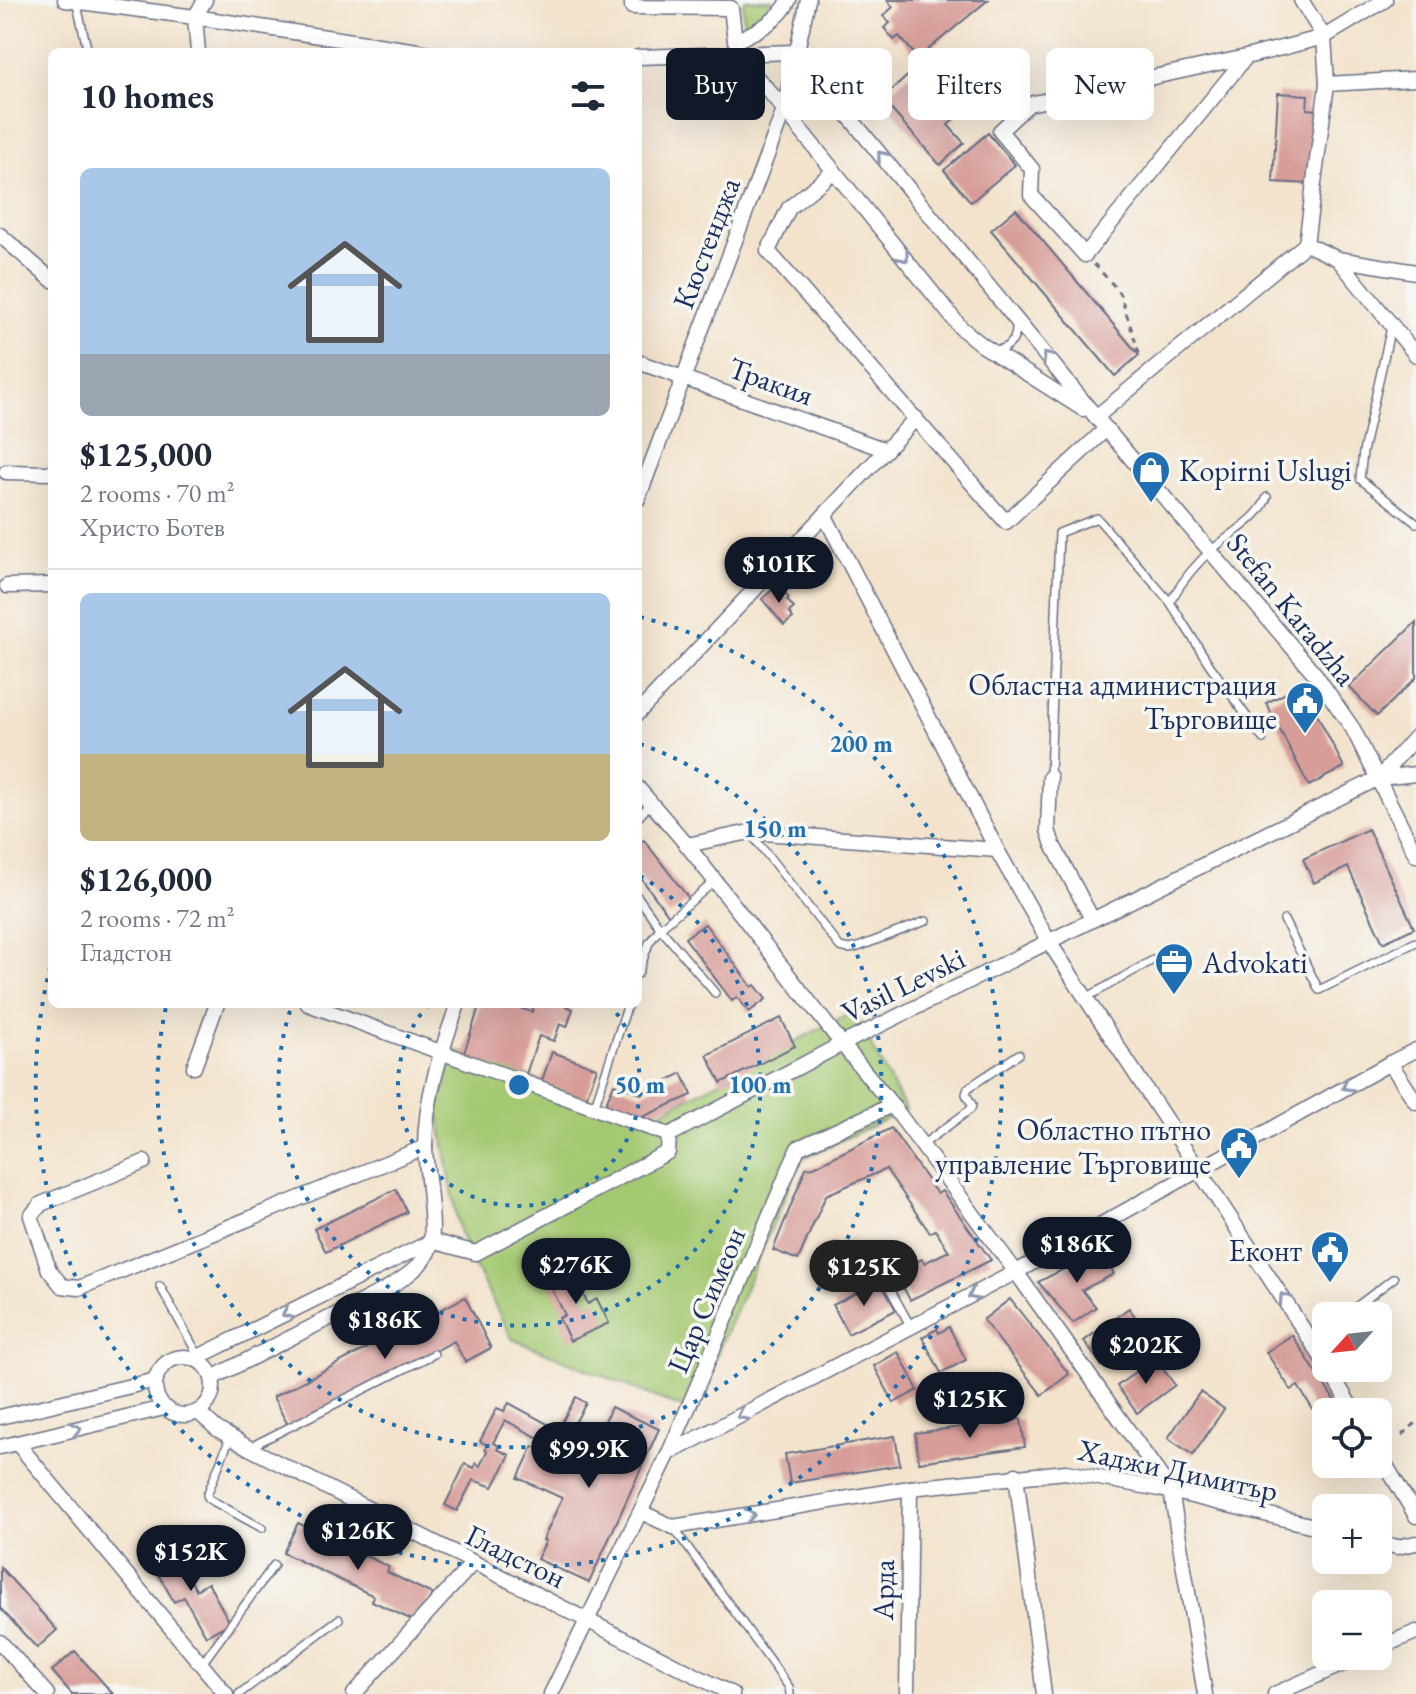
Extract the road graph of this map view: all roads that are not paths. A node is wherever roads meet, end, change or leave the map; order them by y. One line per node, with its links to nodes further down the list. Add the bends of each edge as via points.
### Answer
1 (205, 0): 8 (street)
2 (632, 0): 3 (street, via 632,7 731,8 735,41 761,30)
3 (789, 0)
4 (805, 0): 13 (street); 14 (street, Кюстенджа)
5 (1301, 0): 9 (street)
6 (1385, 0): 9 (street)
7 (70, 1): 8 (street); 10 (lane)
8 (195, 17): 11 (street); 12 (street)
9 (1324, 37): 17 (street); 19 (street)
10 (87, 48)
11 (198, 48)
12 (374, 48)
13 (748, 48)
14 (797, 48)
15 (642, 57): 16 (street)
16 (666, 57)
17 (1246, 57): 17 (street, via 1085,255 1031,195 1032,169 1000,131 1029,104)
18 (1416, 79): 19 (street)
19 (1327, 84): 27 (street)
20 (765, 88): 21 (street, Stefan Karadzha)
21 (781, 107)
22 (781, 118): 36 (street, Кюстенджа)
23 (792, 120): 25 (street, Stefan Karadzha)
24 (852, 120): 31 (street, Stefan Karadzha, one-way to 24)
25 (834, 171): 33 (street, Stefan Karadzha, one-way to 33, via 961,328); 37 (street, via 789,208 768,251)
26 (0, 235): 30 (street)
27 (1306, 244): 28 (street); 38 (street, via 1146,376)
28 (1338, 259): 29 (street); 32 (street)
29 (1416, 272)
30 (48, 277)
31 (1013, 315): 33 (lane, via 1016,337 1005,349); 38 (street, Stefan Karadzha, one-way to 31)
32 (1391, 327): 34 (street); 45 (lane, via 1360,479)
33 (992, 351): 38 (street, Stefan Karadzha)
34 (1416, 355)
35 (642, 363): 36 (street, Тракия)
36 (684, 377): 39 (street, Тракия); 42 (street, Кюстенджа)
37 (916, 418): 38 (street, via 1006,522); 39 (street)
38 (1101, 423): 46 (street, Stefan Karadzha)
39 (886, 450): 44 (street)
40 (6, 472): 41 (street)
41 (48, 473)
42 (642, 488)
43 (1267, 497): 46 (lane, via 1263,508)
44 (825, 516): 50 (street); 62 (street)
45 (1416, 523)
46 (1212, 550): 49 (lane, via 1185,576); 56 (street, Stefan Karadzha, via 1315,674)
47 (48, 585): 48 (street)
48 (7, 586)
49 (1170, 602): 52 (lane); 55 (lane, via 1097,518 1059,533)
50 (642, 709)
51 (1416, 736): 56 (street)
52 (1263, 739)
53 (1416, 750): 56 (street)
54 (1416, 774): 56 (street, Vasil Levski)
55 (1050, 777): 66 (street, via 1048,830)
56 (1379, 778): 63 (street, Stefan Karadzha); 66 (street, Vasil Levski)
57 (642, 793): 58 (street)
58 (651, 803): 59 (lane); 61 (street)
59 (642, 813)
60 (750, 832): 61 (street); 62 (street); 68 (lane, via 840,947 858,947)
61 (687, 845): 64 (street)
62 (997, 850): 70 (street)
63 (1416, 855)
64 (715, 881): 69 (lane); 80 (street)
65 (642, 903): 69 (lane)
66 (1092, 919): 70 (street, Vasil Levski)
67 (1284, 920): 71 (lane, via 1319,990)
68 (926, 921)
69 (660, 928): 73 (lane); 74 (lane)
70 (1049, 942): 75 (street); 80 (street, Vasil Levski)
71 (1416, 942)
72 (1153, 960): 75 (lane)
73 (642, 963)
74 (715, 993)
75 (1086, 998): 93 (street)
76 (216, 1008): 85 (street)
77 (319, 1008): 82 (street)
78 (457, 1008): 82 (street)
79 (627, 1008): 88 (lane)
80 (842, 1044): 87 (street); 89 (street, Vasil Levski)
81 (1416, 1050): 84 (street)
82 (441, 1052): 88 (street); 91 (street, via 429,1097)
83 (1019, 1054): 90 (lane, via 968,1088 971,1109)
84 (1390, 1063): 86 (street); 93 (street, one-way to 93)
85 (194, 1067)
86 (1416, 1102)
87 (892, 1105): 90 (street); 113 (street, Цар Симеон, via 798,1148)
88 (594, 1108): 89 (street)
89 (669, 1135): 94 (street, Vasil Levski, via 668,1152 476,1253)
90 (922, 1145): 96 (street)
91 (425, 1147): 92 (street, via 79,1288 62,1286 49,1270 31,1216 41,1204); 94 (street)
92 (144, 1162)
93 (1199, 1169): 96 (street); 101 (street, one-way to 93)
94 (432, 1241): 103 (street, one-way to 103); 104 (street, via 418,1266 397,1282)
95 (837, 1247): 100 (lane, via 885,1280)
96 (1016, 1272): 100 (street, one-way to 100); 117 (street)
97 (1394, 1278): 99 (lane)
98 (160, 1286): 103 (lane)
99 (1362, 1302)
100 (911, 1327): 113 (street, one-way to 113)
101 (1312, 1340)
102 (434, 1354): 112 (lane)
103 (198, 1360): 104 (street); 105 (street, via 166,1363)
104 (212, 1378): 107 (street, via 212,1394)
105 (156, 1380): 106 (street); 108 (street)
106 (164, 1408): 107 (street, via 180,1415); 110 (street, one-way to 106)
107 (198, 1412): 109 (street, Гладстон)
108 (0, 1417)
109 (230, 1438): 112 (street, Гладстон); 122 (lane, via 207,1495)
110 (17, 1443): 111 (street); 132 (street)
111 (0, 1447)
112 (249, 1448): 125 (street, Гладстон)
113 (669, 1453): 118 (street, Цар Симеон)
114 (1016, 1475): 116 (street, Хаджи Димитър); 117 (street, Хаджи Димитър, via 1066,1472); 142 (street)
115 (1392, 1476): 119 (street)
116 (910, 1488): 121 (street, Хаджи Димитър, one-way to 116); 141 (street, Арда)
117 (1171, 1491): 120 (street, Хаджи Димитър); 143 (street)
118 (641, 1512): 121 (street); 128 (street, Цар Симеон)
119 (1416, 1516)
120 (1312, 1526)
121 (673, 1527): 140 (lane)
122 (262, 1528)
123 (1416, 1543): 124 (street)
124 (1392, 1546)
125 (472, 1564): 128 (street, Гладстон); 134 (street)
126 (274, 1565): 132 (lane)
127 (339, 1619): 137 (lane)
128 (587, 1620): 138 (street, Цар Симеон); 139 (street, Гладстон)
129 (1416, 1632): 131 (street)
130 (0, 1642): 135 (street)
131 (1392, 1642)
132 (201, 1665): 136 (street)
133 (1329, 1670): 144 (street)
134 (358, 1693)
135 (47, 1694)
136 (226, 1694)
137 (239, 1694)
138 (551, 1694)
139 (732, 1694)
140 (790, 1694)
141 (907, 1694)
142 (1044, 1694)
143 (1205, 1694)
144 (1275, 1694)

